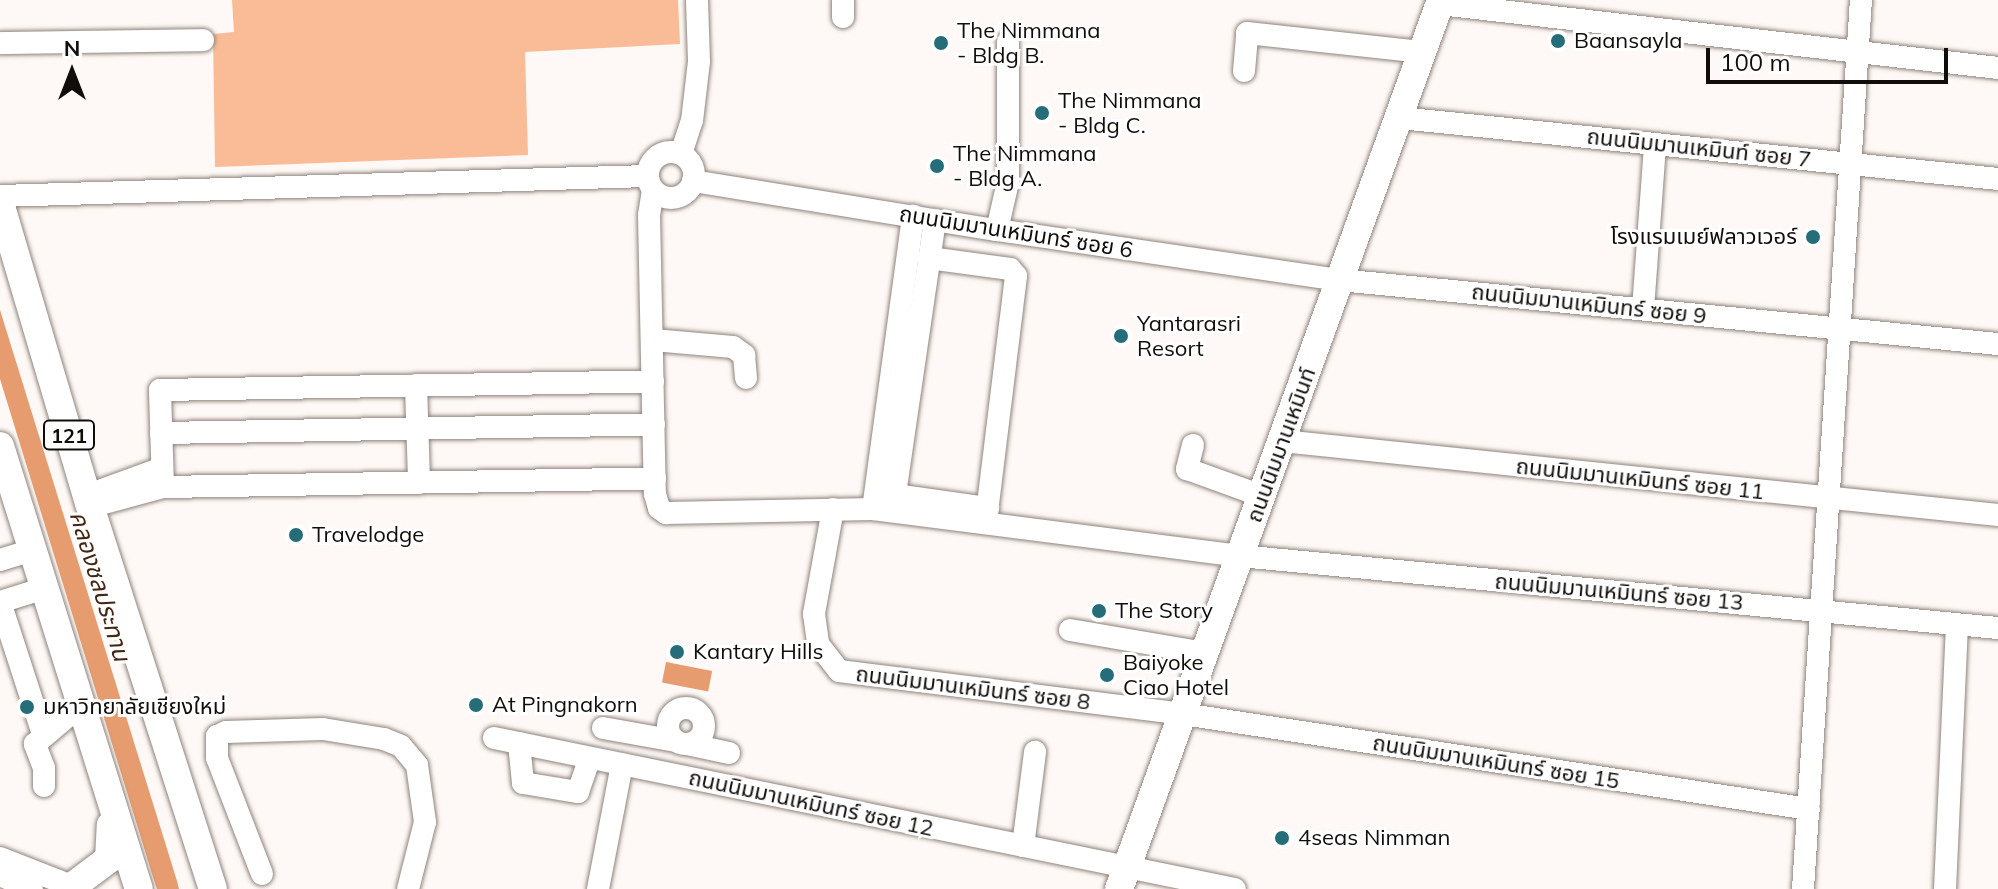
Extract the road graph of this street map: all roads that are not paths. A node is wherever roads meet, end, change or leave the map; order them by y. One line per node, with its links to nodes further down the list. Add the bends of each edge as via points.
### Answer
1 (697, 0): 13 (street, via 699,61 692,121)
2 (1861, 0): 7 (street)
3 (1440, 2): 7 (street); 8 (main road, ถนนนิมมานเหมินท์)
4 (203, 40): 6 (street)
5 (1008, 42): 21 (street, via 1008,182)
6 (0, 43)
7 (1857, 51): 9 (street); 14 (street)
8 (1423, 52): 10 (street, via 1247,33); 11 (main road, ถนนนิมมานเหมินท์)
9 (1998, 68)
10 (1244, 71)
11 (1400, 118): 12 (street, ถนนนิมมานเหมินท์ ซอย 7); 23 (main road, ถนนนิมมานเหมินท์)
12 (1655, 144): 14 (street, ถนนนิมมานเหมินท์ ซอย 7); 24 (street)
13 (681, 154): 16 (street, via 693,168); 17 (street, via 660,154 650,163)
14 (1851, 164): 15 (street, ถนนนิมมานเหมินท์ ซอย 7); 25 (street)
15 (1998, 179)
16 (693, 181): 17 (street, via 680,196 665,197); 20 (street, ถนนนิมมานเหมินทร์ ซอย 6)
17 (650, 183): 18 (street); 26 (street)
18 (0, 196)
19 (0, 203): 42 (main road, 121)
20 (924, 218): 21 (street, ถนนนิมมานเหมินทร์ ซอย 6); 22 (street); 45 (street)
21 (997, 230): 23 (street, ถนนนิมมานเหมินทร์ ซอย 6)
22 (929, 258): 47 (street, via 1010,269 1016,276); 47 (street, via 895,495)
23 (1339, 280): 24 (street, ถนนนิมมานเหมินทร์ ซอย 9); 34 (main road, ถนนนิมมานเหมินท์)
24 (1643, 309): 25 (street, ถนนนิมมานเหมินทร์ ซอย 9)
25 (1840, 328): 27 (street, ถนนนิมมานเหมินทร์ ซอย 9); 41 (street)
26 (653, 340): 28 (street, via 733,347 744,355); 29 (street)
27 (1998, 344)
28 (746, 378)
29 (653, 381): 30 (street); 31 (street)
30 (416, 385): 32 (street); 33 (street, via 160,390)
31 (654, 424): 32 (street); 38 (street)
32 (417, 429): 33 (street); 39 (street)
33 (161, 433): 37 (street)
34 (1282, 441): 40 (main road, ถนนนิมมานเหมินท์); 41 (street, ถนนนิมมานเหมินทร์ ซอย 11)
35 (1193, 445): 40 (street, via 1187,469)
36 (0, 446): 43 (main road)
37 (162, 477): 39 (street); 42 (street)
38 (655, 478): 39 (street); 44 (street, via 656,503 666,513)
39 (419, 483)
40 (1262, 496): 49 (main road, ถนนนิมมานเหมินท์)
41 (1830, 499): 46 (street, ถนนนิมมานเหมินทร์ ซอย 11); 53 (street)
42 (89, 502): 79 (main road, 121)
43 (9, 508): 48 (main road)
44 (833, 509): 45 (street); 59 (street, ถนนนิมมานเหมินทร์ ซอย 8, via 814,614 818,644 839,671)
45 (873, 509): 47 (street)
46 (1998, 515)
47 (987, 517): 49 (street, ถนนนิมมานเหมินทร์ ซอย 13)
48 (33, 550): 50 (street); 51 (main road)
49 (1240, 556): 53 (street, ถนนนิมมานเหมินทร์ ซอย 13); 57 (main road, ถนนนิมมานเหมินท์)
50 (0, 560)
51 (45, 588): 52 (street); 58 (main road)
52 (0, 602): 61 (street)
53 (1822, 612): 54 (street, ถนนนิมมานเหมินทร์ ซอย 13); 70 (street)
54 (1957, 625): 55 (street, ถนนนิมมานเหมินทร์ ซอย 13); 84 (street)
55 (1998, 628)
56 (1070, 630): 57 (street)
57 (1205, 653): 59 (main road, ถนนนิมมานเหมินท์)
58 (81, 705): 61 (street); 69 (main road)
59 (1183, 714): 70 (street, ถนนนิมมานเหมินทร์ ซอย 15); 75 (main road, ถนนนิมมานเหมินท์)
60 (603, 728): 67 (street, via 700,746)
61 (43, 734): 68 (street, via 35,744)
62 (494, 738): 63 (street, ถนนนิมมานเหมินทร์ ซอย 12)
63 (519, 743): 65 (street, ถนนนิมมานเหมินทร์ ซอย 12); 65 (street, via 523,783 578,792)
64 (1035, 752): 71 (street)
65 (590, 758): 66 (street, ถนนนิมมานเหมินทร์ ซอย 12)
66 (622, 764): 67 (street, ถนนนิมมานเหมินทร์ ซอย 12); 81 (street)
67 (700, 780): 71 (street, ถนนนิมมานเหมินทร์ ซอย 12)
68 (44, 786)
69 (109, 796): 76 (main road, via 109,859); 78 (main road)
70 (1809, 809): 83 (street)
71 (1023, 846): 75 (street, ถนนนิมมานเหมินทร์ ซอย 12)
72 (0, 858): 76 (street)
73 (262, 874): 80 (street, via 217,758 217,736 323,729 384,739 401,746 417,765 425,822)
74 (0, 875): 77 (street)
75 (1123, 878): 82 (street, ถนนนิมมานเหมินทร์ ซอย 12)
76 (76, 888)
77 (32, 889)
78 (139, 889)
79 (213, 889)
80 (408, 889)
81 (598, 889)
82 (1235, 889)
83 (1803, 889)
84 (1945, 889)

